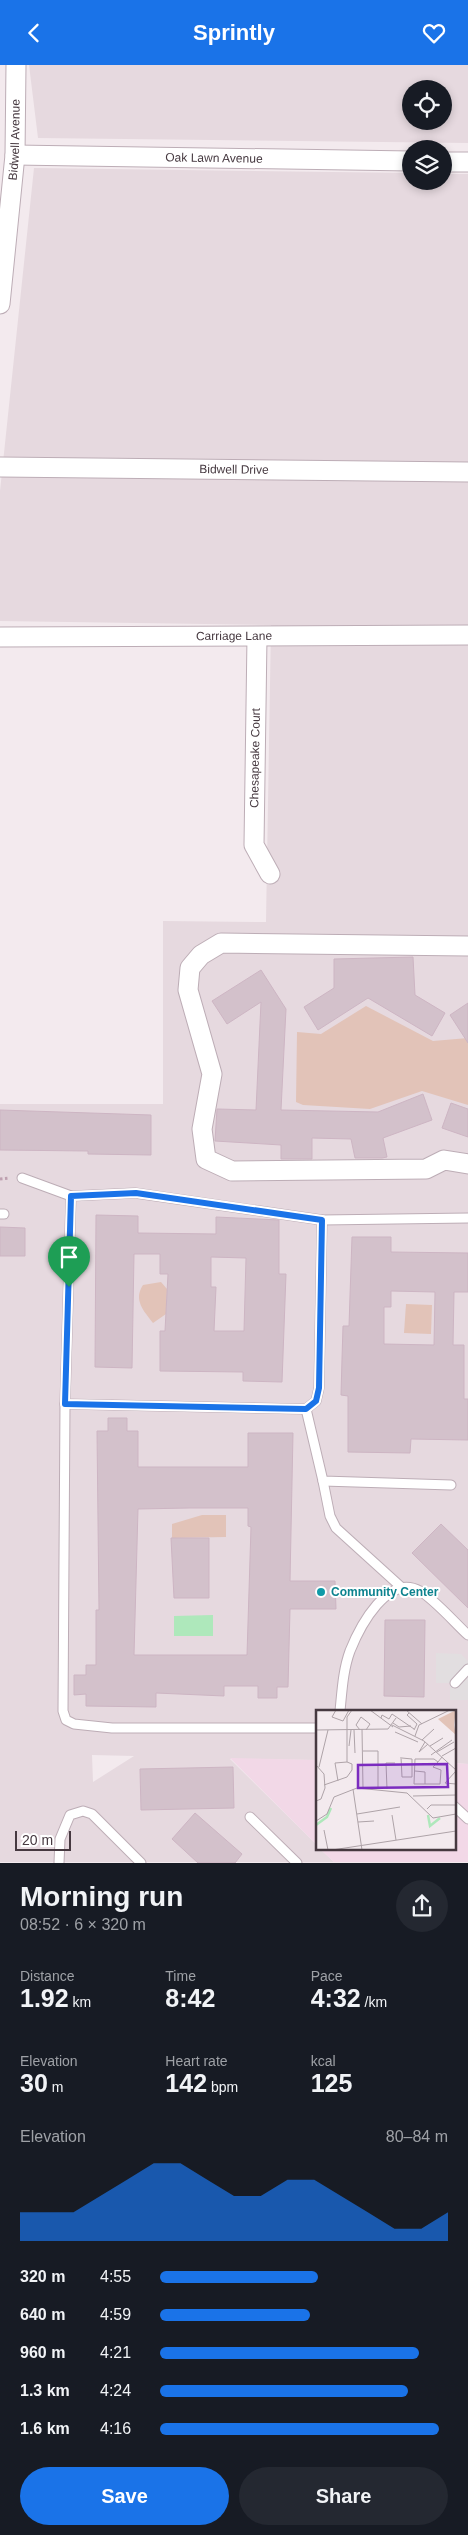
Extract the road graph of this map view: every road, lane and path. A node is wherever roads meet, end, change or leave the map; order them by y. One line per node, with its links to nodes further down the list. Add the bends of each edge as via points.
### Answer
1 (16, 65): 2 (street, Bidwell Avenue)
2 (15, 155): 3 (street, Oak Lawn Avenue); 6 (street, Bidwell Avenue)
3 (402, 161)
4 (452, 162): 5 (street)
5 (468, 162)
6 (0, 304)
7 (0, 467): 8 (street, Bidwell Drive)
8 (468, 472)
9 (468, 635): 11 (street, Carriage Lane)
10 (0, 637): 11 (street, Carriage Lane)
11 (257, 637): 12 (street, Chesapeake Court, via 254,845)
12 (270, 874)
13 (468, 946): 14 (street, via 221,943 201,955 190,968 188,990 212,1074 202,1129 206,1159 232,1171 426,1169 444,1160)
14 (468, 1164)
15 (22, 1178): 16 (lane)
16 (71, 1196): 18 (lane, via 136,1193); 19 (lane)
17 (468, 1218): 18 (lane)
18 (322, 1220): 20 (lane, via 319,1388 316,1401)
19 (65, 1404): 20 (lane); 28 (lane, via 63,1711 66,1720 112,1728)
20 (306, 1409): 21 (lane)
21 (322, 1481): 22 (lane); 23 (lane, via 336,1529)
22 (451, 1485)
23 (400, 1586): 24 (lane, via 419,1591); 27 (lane, via 390,1591 369,1616 351,1650)
24 (468, 1635)
25 (468, 1669): 26 (lane)
26 (455, 1683)
27 (340, 1710)
28 (316, 1727)
29 (456, 1808): 31 (lane)
30 (250, 1817): 34 (lane)
31 (468, 1819)
32 (59, 1863): 33 (lane, via 60,1839 70,1815 83,1811 92,1814)
33 (141, 1863)
34 (297, 1863)

